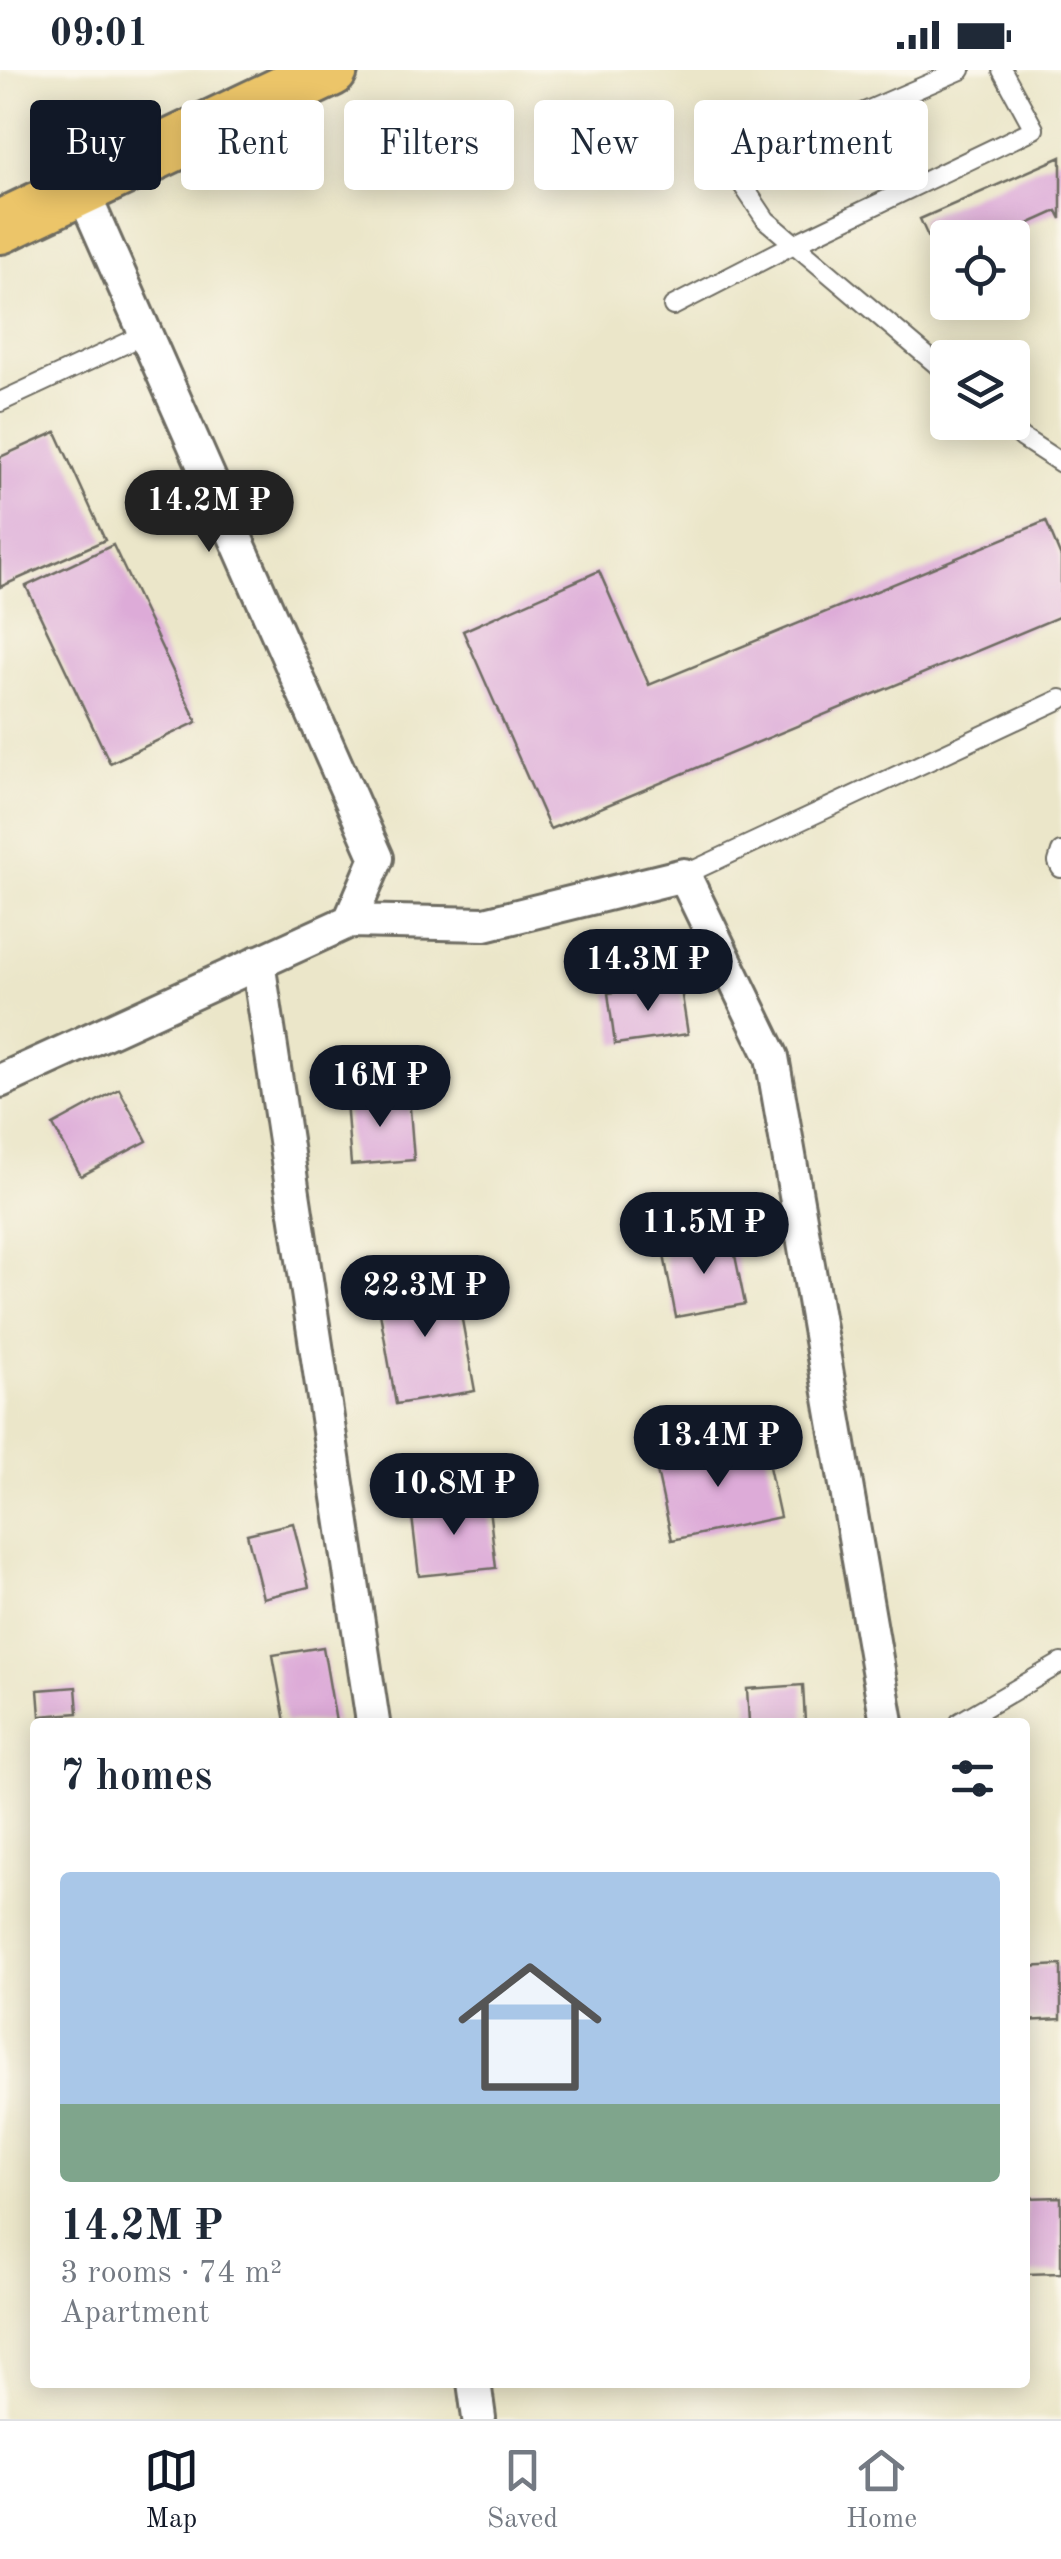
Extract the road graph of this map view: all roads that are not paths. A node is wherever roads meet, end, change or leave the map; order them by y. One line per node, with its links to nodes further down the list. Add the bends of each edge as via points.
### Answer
1 (331, 70): 4 (main road)
2 (961, 70): 7 (lane, via 730,166 766,220)
3 (1002, 70): 7 (lane, via 1034,129)
4 (161, 152)
5 (82, 190): 6 (main road); 9 (street)
6 (0, 227)
7 (794, 244): 8 (lane); 10 (lane)
8 (673, 306)
9 (146, 334): 11 (lane); 18 (street, via 377,858)
10 (930, 359)
11 (0, 402)
12 (1026, 440): 13 (lane)
13 (1061, 463)
14 (1061, 699): 17 (lane)
15 (1061, 852): 16 (lane)
16 (1061, 868)
17 (684, 875): 18 (street, via 486,924); 23 (street, via 772,1056)
18 (350, 921): 19 (street)
19 (258, 962): 20 (street); 22 (street)
20 (0, 1080)
21 (1061, 1663): 24 (lane)
22 (373, 1718)
23 (886, 1718)
24 (967, 1718)
25 (475, 2388): 26 (street)
26 (479, 2418)

